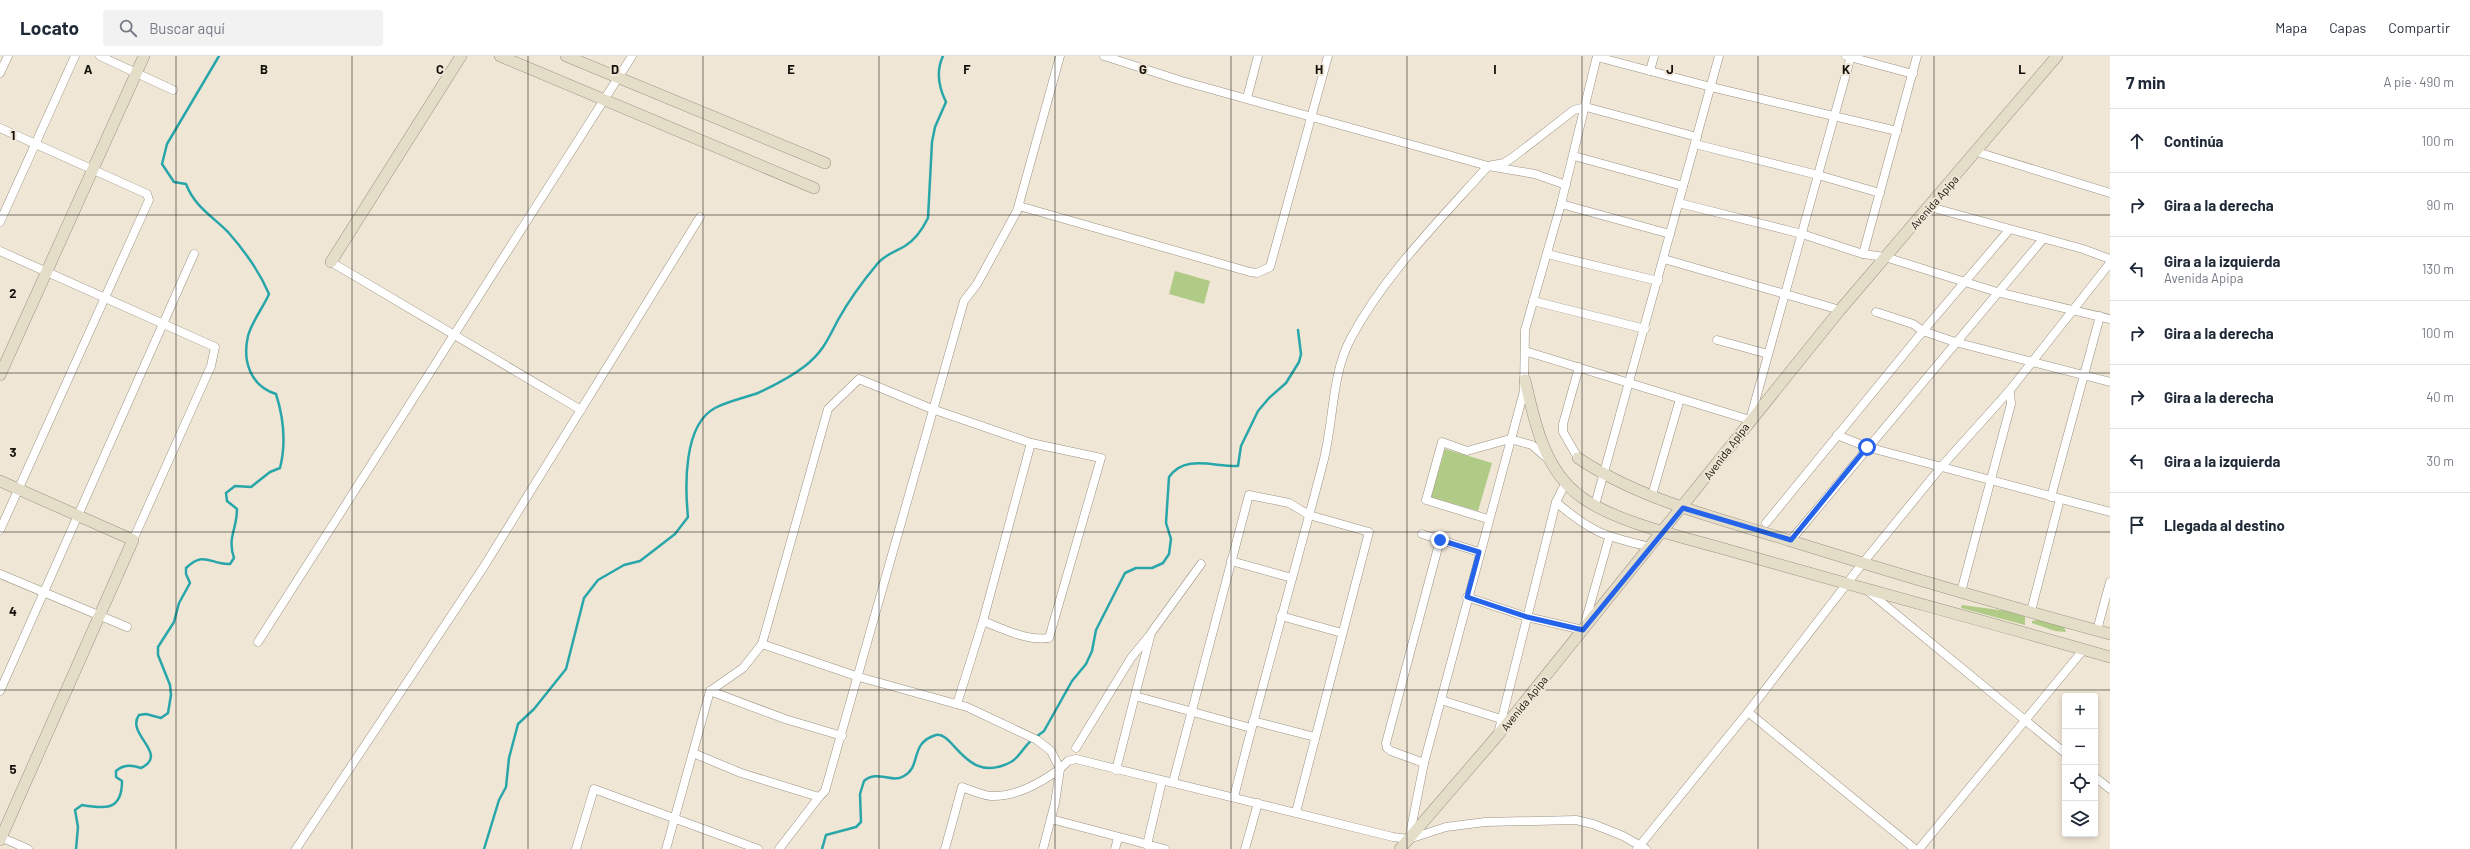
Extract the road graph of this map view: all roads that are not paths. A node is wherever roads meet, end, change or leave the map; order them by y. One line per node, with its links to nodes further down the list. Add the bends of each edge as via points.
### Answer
1 (8, 56): 20 (street)
2 (75, 56): 34 (street)
3 (100, 56): 21 (street)
4 (144, 56): 21 (street)
5 (461, 56): 63 (street)
6 (500, 56): 27 (street)
7 (566, 56): 23 (street)
8 (632, 56): 23 (street)
9 (1060, 56): 48 (street)
10 (1104, 56): 26 (street)
11 (1258, 56): 26 (street)
12 (1328, 56): 29 (street)
13 (1654, 56): 19 (street)
14 (1719, 56): 24 (street)
15 (1849, 56): 22 (street); 30 (street)
16 (1917, 56): 22 (street)
17 (2057, 56): 35 (street, Avenida Apipa)
18 (1597, 57): 19 (street); 28 (street)
19 (1650, 71): 24 (street)
20 (0, 73)
21 (136, 73): 25 (street); 39 (street)
22 (1913, 74): 32 (street)
23 (618, 78): 27 (street); 37 (street)
24 (1711, 87): 30 (street); 33 (street)
25 (173, 90)
26 (1247, 98): 29 (street)
27 (604, 100): 43 (street); 80 (street)
28 (1586, 107): 33 (street); 36 (street); 38 (street, via 1579,107 1568,114 1504,163)
29 (1311, 116): 38 (street); 48 (street, via 1270,268 1265,271 1244,271)
30 (1833, 117): 32 (street); 40 (street)
31 (0, 128): 34 (street)
32 (1898, 131): 44 (street)
33 (1696, 140): 40 (street); 42 (street)
34 (35, 144): 39 (street); 51 (street)
35 (1977, 152): 45 (street); 49 (street, Avenida Apipa)
36 (1574, 156): 41 (street); 42 (street)
37 (825, 163)
38 (1488, 166): 41 (street, via 1535,174); 116 (street, via 1399,268 1351,338 1342,358 1324,461)
39 (93, 170): 65 (street); 70 (street, via 147,194 149,200)
40 (1818, 175): 44 (street); 54 (street)
41 (1566, 185): 47 (street)
42 (1683, 186): 46 (street)
43 (814, 188)
44 (1880, 193): 59 (street)
45 (2110, 193)
46 (1679, 203): 53 (street); 54 (street)
47 (1561, 204): 53 (street); 58 (street)
48 (1018, 206): 95 (street, via 977,284 964,302)
49 (1930, 207): 52 (street); 60 (street, Avenida Apipa)
50 (700, 217): 94 (street)
51 (0, 222)
52 (2009, 230): 55 (street); 67 (street)
53 (1670, 234): 61 (street)
54 (1802, 234): 59 (street); 69 (street)
55 (2043, 239): 62 (street); 68 (street)
56 (0, 251): 65 (street)
57 (194, 254): 77 (street)
58 (1547, 254): 66 (street); 71 (street)
59 (1863, 254): 60 (street)
60 (1886, 257): 67 (street); 72 (street, Avenida Apipa)
61 (1664, 259): 66 (street); 69 (street)
62 (2110, 259)
63 (331, 262): 80 (street)
64 (2110, 263): 73 (street)
65 (47, 272): 70 (street); 88 (street)
66 (1658, 281): 78 (street)
67 (1966, 282): 68 (street); 79 (street)
68 (1997, 292): 73 (street); 82 (street)
69 (1785, 294): 72 (street); 84 (street)
70 (105, 298): 77 (street); 108 (street)
71 (1533, 301): 78 (street); 83 (street, via 1525,330)
72 (1840, 310): 96 (street, Avenida Apipa)
73 (2073, 310): 75 (street); 85 (street)
74 (1876, 312): 79 (street, via 1913,324)
75 (2100, 316): 76 (street); 87 (street)
76 (2110, 319)
77 (164, 324): 117 (street); 124 (street, via 215,347 211,366)
78 (1645, 329): 91 (street)
79 (1922, 331): 82 (street); 97 (street)
80 (454, 336): 94 (street); 151 (street)
81 (1717, 340): 84 (street)
82 (1955, 342): 85 (street); 100 (street)
83 (1525, 351): 86 (street); 89 (street)
84 (1768, 354): 96 (street)
85 (2031, 361): 87 (street); 92 (street)
86 (1579, 367): 91 (street); 101 (street, via 1563,424 1563,432)
87 (2085, 374): 90 (street); 110 (street)
88 (0, 375)
89 (1526, 380): 98 (street); 102 (street, via 1534,423)
90 (2110, 382)
91 (1630, 383): 93 (street); 104 (street)
92 (2010, 390): 103 (street); 106 (street, via 2011,404)
93 (1680, 399): 96 (street); 109 (street)
94 (581, 410): 192 (street, via 483,568)
95 (932, 410): 99 (street); 152 (street, via 859,379 828,409); 155 (street)
96 (1750, 420): 114 (street, Avenida Apipa)
97 (1837, 435): 100 (street); 119 (street)
98 (1510, 439): 102 (street, via 1532,445); 118 (street); 118 (street, via 1467,451 1442,442 1426,500)
99 (1031, 443): 144 (street); 144 (street, via 1101,458 1049,638 1034,638)
100 (1867, 447): 103 (street); 126 (street)
101 (1578, 458): 104 (street)
102 (1554, 465): 107 (street)
103 (1941, 467): 106 (street); 131 (street)
104 (1604, 475): 109 (street); 113 (street)
105 (0, 481): 108 (street)
106 (1992, 481): 110 (street); 137 (street)
107 (1566, 482): 112 (street); 113 (street, via 1579,496)
108 (18, 489): 117 (street); 120 (street)
109 (1652, 495): 114 (street)
110 (2051, 497): 111 (street)
111 (2060, 499): 115 (street); 140 (street)
112 (1556, 502): 123 (street, via 1580,522); 143 (street)
113 (1595, 505): 121 (street)
114 (1683, 508): 121 (street, Avenida Apipa); 126 (street)
115 (2110, 512)
116 (1309, 515): 129 (street, via 1289,503 1249,495); 133 (street); 148 (street, via 1369,532)
117 (78, 516): 124 (street); 138 (street)
118 (1488, 520): 128 (street)
119 (1766, 523)
120 (0, 530)
121 (1664, 531): 127 (street, Avenida Apipa); 135 (street)
122 (1422, 534): 125 (street)
123 (1609, 538): 127 (street); 146 (street)
124 (133, 540): 141 (street)
125 (1440, 540): 128 (street); 172 (street, via 1386,743 1391,751)
126 (1791, 540): 131 (street)
127 (1651, 547): 146 (street, Avenida Apipa)
128 (1479, 552): 139 (street)
129 (1231, 562): 133 (street); 162 (street)
130 (1201, 564): 149 (street)
131 (1862, 564): 135 (street); 137 (street)
132 (0, 574): 138 (street)
133 (1292, 578): 142 (street)
134 (2110, 582): 147 (street)
135 (1846, 584): 136 (street); 161 (street)
136 (1865, 589): 153 (street); 164 (street)
137 (1961, 592): 140 (street)
138 (44, 593): 141 (street); 156 (street)
139 (1467, 597): 143 (street); 159 (street)
140 (2031, 611): 147 (street)
141 (100, 616): 145 (street); 185 (street)
142 (1281, 616): 148 (street); 165 (street)
143 (1527, 617): 146 (street); 163 (street)
144 (983, 621): 160 (street)
145 (127, 628)
146 (1583, 630): 166 (street, Avenida Apipa)
147 (2097, 630): 150 (street)
148 (1342, 633): 168 (street)
149 (1151, 634): 158 (street); 169 (street, via 1131,658)
150 (2110, 634)
151 (258, 642)
152 (762, 644): 155 (street); 157 (street, via 743,668)
153 (2084, 649): 154 (street); 164 (street)
154 (2110, 657)
155 (859, 677): 160 (street); 167 (street)
156 (0, 691)
157 (710, 691): 167 (street, via 785,719); 171 (street)
158 (1136, 696): 162 (street); 174 (street)
159 (1441, 700): 163 (street); 172 (street)
160 (957, 704): 173 (street, via 1037,740 1051,751)
161 (1748, 712): 190 (street); 203 (street)
162 (1191, 713): 165 (street); 177 (street)
163 (1501, 719): 166 (street)
164 (2026, 721): 170 (street); 204 (street)
165 (1252, 725): 168 (street); 180 (street)
166 (1498, 735): 187 (street, Avenida Apipa)
167 (842, 736): 179 (street, via 825,791)
168 (1315, 737): 182 (street)
169 (1076, 748)
170 (2062, 751)
171 (693, 753): 179 (street, via 741,773); 183 (street)
172 (1424, 763): 187 (street)
173 (1060, 769): 174 (street, via 1068,761 1076,759); 184 (street); 197 (street, via 1041,782 1001,795 986,795 962,787)
174 (1116, 770): 176 (street)
175 (2098, 779): 178 (street)
176 (1162, 781): 177 (street); 188 (street)
177 (1173, 782): 180 (street)
178 (2110, 789)
179 (819, 797): 196 (street)
180 (1234, 797): 181 (street)
181 (1258, 803): 182 (street); 201 (street)
182 (1296, 812): 187 (street, via 1382,835)
183 (674, 819): 193 (street, via 594,789); 194 (street); 195 (street)
184 (1052, 819): 186 (street); 198 (street)
185 (0, 838): 191 (street)
186 (1118, 838): 188 (street); 199 (street)
187 (1409, 839): 190 (street, via 1446,827 1485,822 1567,820 1593,824); 202 (street, Avenida Apipa)
188 (1147, 845): 189 (street)
189 (1156, 848): 200 (street)
190 (1641, 848)
191 (28, 849)
192 (296, 849)
193 (576, 849)
194 (666, 849)
195 (758, 849)
196 (779, 849)
197 (945, 849)
198 (1043, 849)
199 (1115, 849)
200 (1165, 849)
201 (1246, 849)
202 (1400, 849)
203 (1915, 849)
204 (1919, 849)

